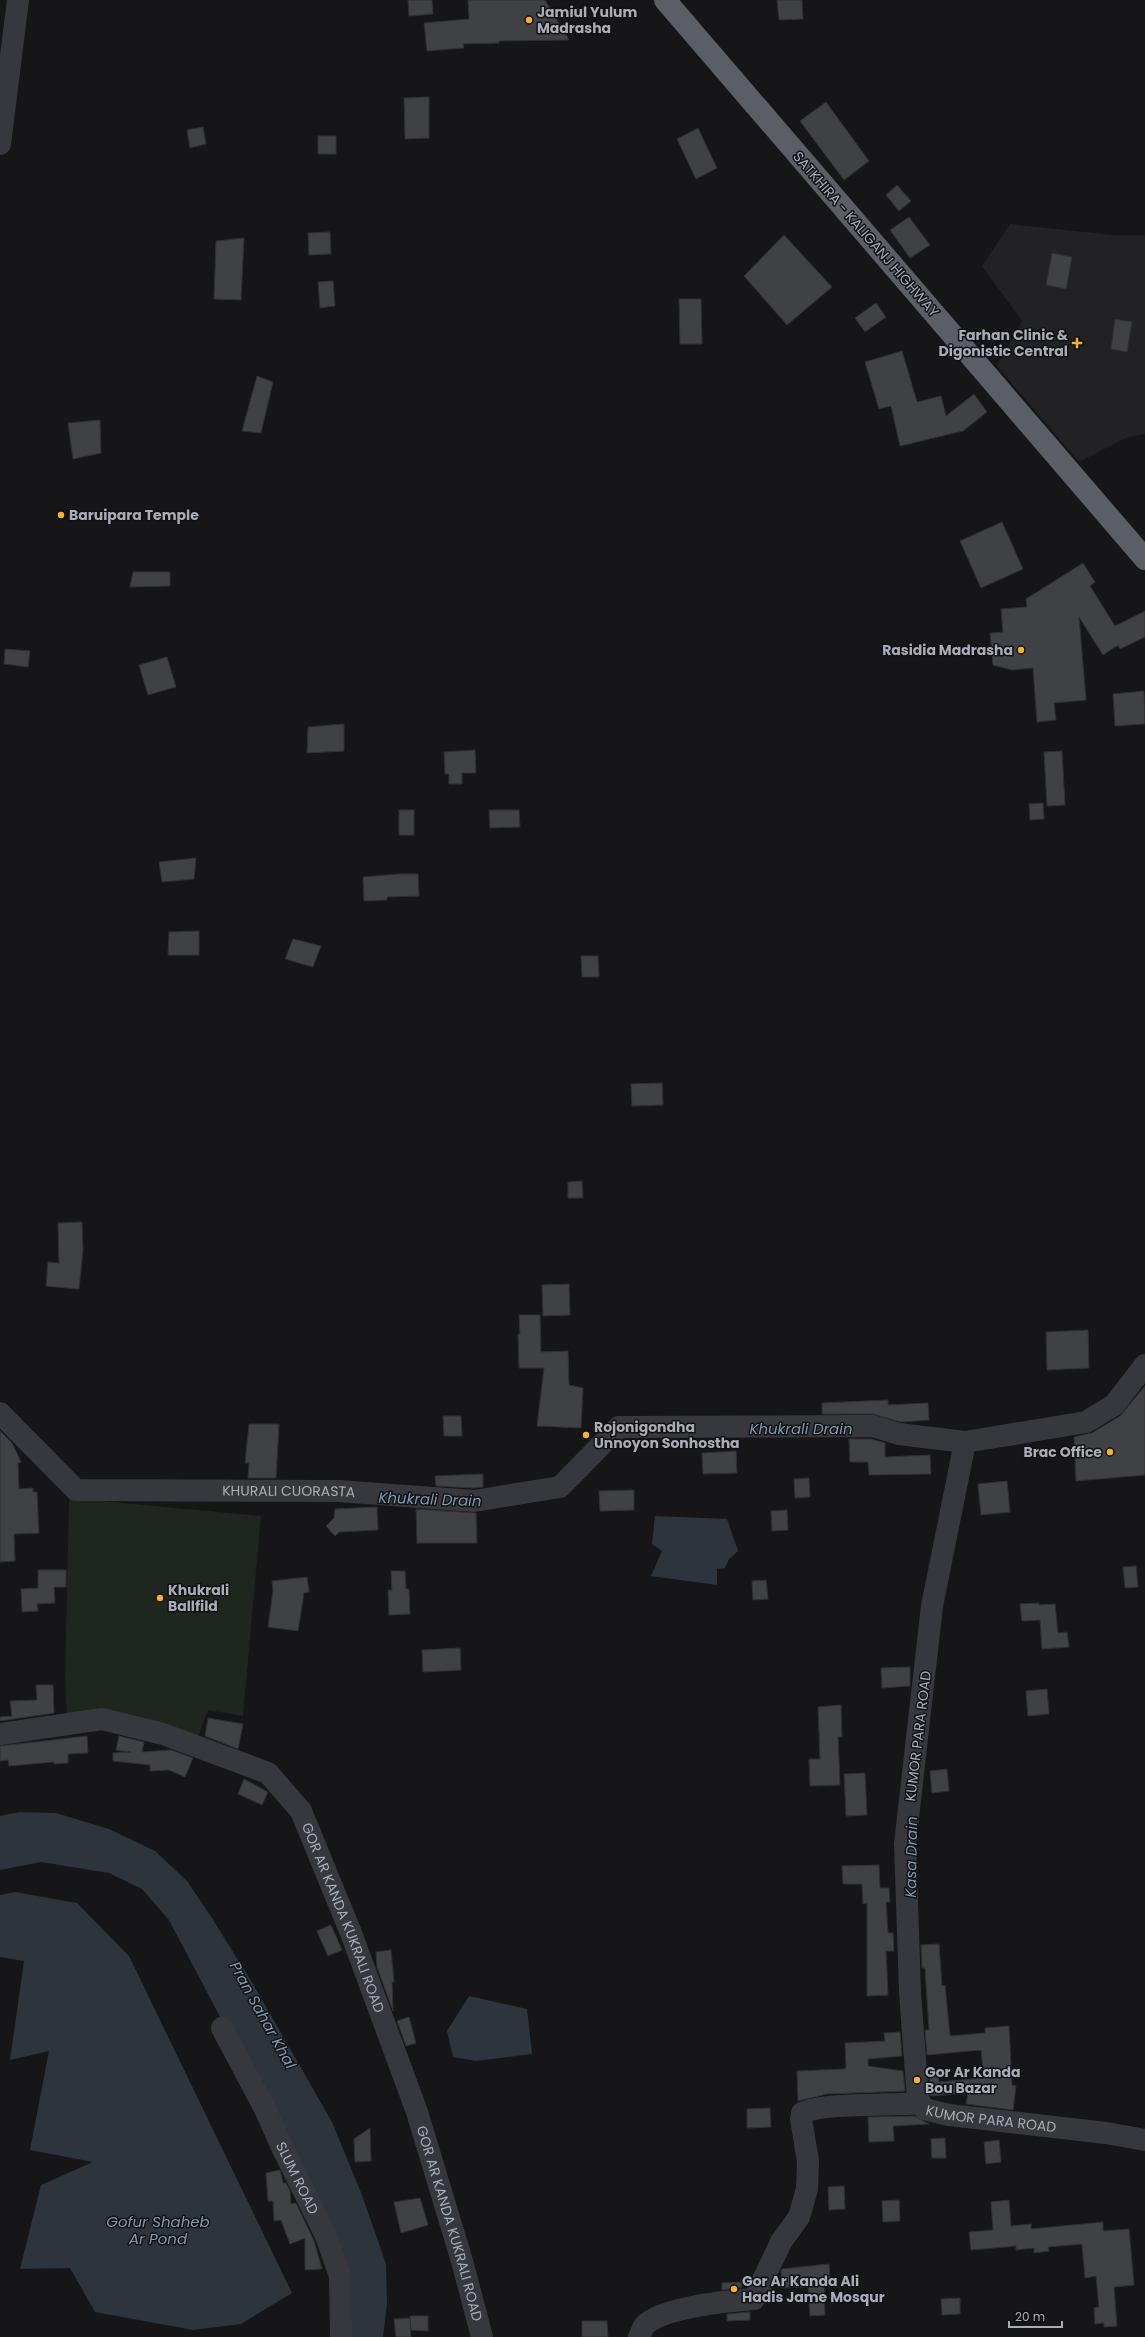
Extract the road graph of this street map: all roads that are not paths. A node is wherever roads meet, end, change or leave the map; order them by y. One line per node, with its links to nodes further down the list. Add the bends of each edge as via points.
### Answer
1 (18, 0): 3 (street)
2 (666, 0): 4 (highway, SATKHIRA - KALIGANJ HIGHWAY)
3 (0, 144)
4 (1145, 559)
5 (1145, 1365): 7 (street, via 1114,1405 1086,1422)
6 (0, 1413): 7 (street, KHURALI CUORASTA, via 76,1490 338,1491 474,1501 560,1487 619,1427 873,1426 899,1434)
7 (966, 1442): 10 (street, KUMOR PARA ROAD, via 932,1606 905,1844 910,1992)
8 (0, 1734): 13 (street, GOR AR KANDA KUKRALI ROAD, via 102,1719 163,1734 268,1773 301,1811 351,1933 417,2112)
9 (222, 2028): 12 (street, SLUM ROAD, via 266,2110 333,2254 340,2276)
10 (920, 2103): 11 (street, KUMOR PARA ROAD, via 924,2109 949,2115 1106,2133); 14 (street, via 809,2110 802,2114 808,2161 807,2189 799,2217 781,2242 754,2299 727,2301 675,2311 644,2326)
11 (1145, 2140)
12 (341, 2337)
13 (482, 2337)
14 (639, 2337)

